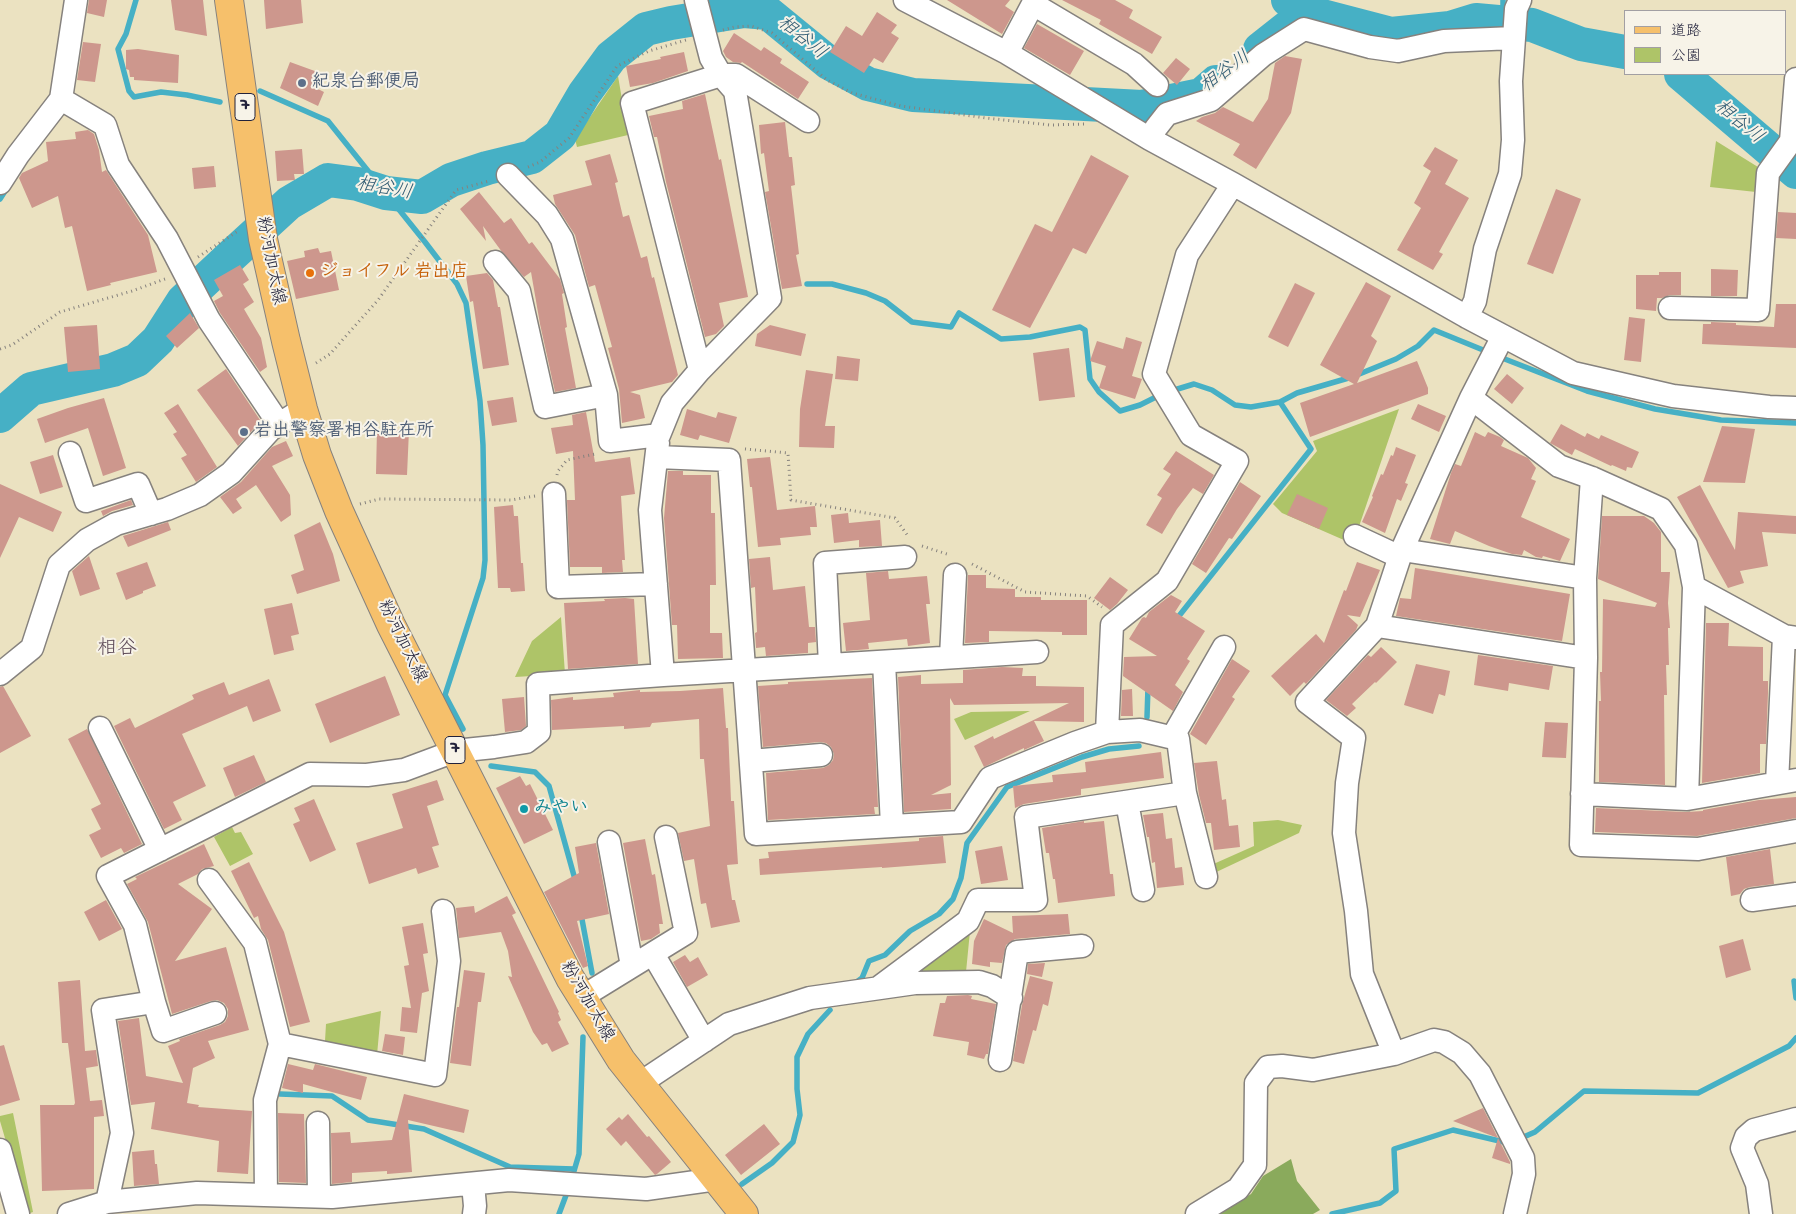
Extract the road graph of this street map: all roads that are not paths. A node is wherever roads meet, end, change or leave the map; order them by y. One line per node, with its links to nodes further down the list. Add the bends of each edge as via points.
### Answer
1 (76, 0): 12 (street)
2 (229, 0): 26 (main road, 粉河加太線 / 7, via 262,227)
3 (904, 0): 8 (street)
4 (1034, 2): 8 (street); 11 (street, via 1134,64)
5 (1518, 5): 7 (street)
6 (699, 12): 9 (street, via 711,58)
7 (1514, 38): 14 (street, via 1444,41 1398,51 1304,29 1263,55 1211,100 1167,114); 20 (street, via 1510,174)
8 (1008, 53): 14 (street)
9 (721, 75): 13 (street, via 736,75); 22 (street, via 735,91 770,298); 22 (street, via 632,103)
10 (1796, 79): 19 (street, via 1791,141 1768,173 1758,310)
11 (1157, 85)
12 (60, 99): 16 (street); 27 (street, via 104,126 118,165 167,239 209,320)
13 (808, 121)
14 (1150, 139): 17 (street)
15 (508, 176): 23 (street, via 547,215 562,239)
16 (0, 183)
17 (1233, 184): 20 (street); 53 (street, via 1187,255 1154,374 1191,435 1237,461 1166,581 1112,626)
18 (495, 262): 23 (street, via 519,291 545,407)
19 (1670, 308)
20 (1467, 317): 21 (street)
21 (1503, 336): 24 (street); 25 (street, via 1573,373 1673,396)
22 (700, 370): 28 (street, via 672,403)
23 (606, 395): 28 (street, via 610,442)
24 (1471, 398): 31 (street, via 1559,466); 36 (street)
25 (1796, 408)
26 (303, 409): 27 (street); 55 (main road, 粉河加太線 / 7, via 316,455 339,511 391,626)
27 (278, 424): 33 (street, via 231,473 200,495)
28 (659, 435): 30 (street)
29 (70, 452): 33 (street, via 86,501 138,484)
30 (656, 457): 39 (street, via 650,510); 49 (street, via 729,460)
31 (1592, 478): 38 (street); 40 (street, via 1661,509 1686,545)
32 (554, 494): 39 (street, via 558,587)
33 (152, 514): 50 (street, via 116,524 94,536 59,565 32,648)
34 (1355, 536): 36 (street)
35 (912, 549): 48 (street, via 825,563)
36 (1401, 554): 38 (street); 41 (street)
37 (959, 565): 45 (street)
38 (1585, 578): 46 (street)
39 (656, 584): 51 (street)
40 (1694, 587): 42 (street); 61 (street)
41 (1377, 626): 46 (street); 84 (street, via 1307,702 1354,738 1344,833 1362,974)
42 (1790, 637): 58 (street)
43 (1224, 647): 54 (street)
44 (1037, 652): 45 (street)
45 (952, 658): 47 (street)
46 (1586, 658): 60 (street)
47 (884, 662): 48 (street); 63 (street)
48 (830, 665): 49 (street)
49 (744, 671): 51 (street); 57 (street)
50 (0, 674)
51 (662, 675): 55 (street, via 538,684 539,732 526,742)
52 (100, 728): 67 (street)
53 (1107, 732): 54 (street, via 1140,730); 63 (street, via 990,778 961,822)
54 (1172, 738): 59 (street, via 1178,739)
55 (455, 751): 67 (street, via 404,770 367,775 310,774); 78 (main road, 粉河加太線 / 7)
56 (821, 755): 57 (street)
57 (751, 761): 63 (street, via 756,834)
58 (1786, 782): 61 (street)
59 (1186, 793): 62 (street); 68 (street)
60 (1582, 794): 61 (street); 64 (street, via 1581,845 1698,849)
61 (1687, 799)
62 (1127, 802): 70 (street); 77 (street, via 1026,816 1036,900 978,900 968,922)
63 (892, 826)
64 (1796, 831)
65 (666, 837): 75 (street, via 686,934)
66 (609, 842): 76 (street)
67 (160, 850): 80 (street, via 108,876 135,925)
68 (1206, 878)
69 (209, 880): 83 (street, via 255,943)
70 (1143, 890)
71 (1796, 894): 72 (street)
72 (1752, 900)
73 (443, 911): 83 (street, via 449,961 435,1075)
74 (1082, 946): 79 (street, via 1017,952)
75 (653, 954): 76 (street); 82 (street)
76 (632, 966): 78 (street)
77 (878, 988): 79 (street, via 915,983 979,982); 82 (street, via 810,998 729,1024)
78 (582, 997): 86 (main road, 粉河加太線 / 7, via 620,1060)
79 (1011, 998): 85 (street)
80 (154, 1002): 81 (street, via 163,1032); 94 (street, via 103,1010 122,1133)
81 (215, 1013)
82 (704, 1041): 86 (street)
83 (280, 1044): 92 (street, via 266,1100)
84 (1394, 1054): 100 (street, via 1313,1070 1268,1067 1256,1083 1255,1165 1238,1189); 101 (street, via 1434,1040 1444,1042 1462,1053 1480,1074 1523,1158 1524,1174)
85 (1000, 1060)
86 (640, 1084): 90 (main road, 粉河加太線 / 7)
87 (1796, 1119): 102 (street, via 1754,1130 1746,1137 1742,1148 1757,1184)
88 (318, 1122): 93 (street)
89 (0, 1150): 96 (street)
90 (717, 1179): 91 (street, via 646,1189 509,1180); 99 (main road, 粉河加太線 / 7)
91 (473, 1184): 93 (street); 98 (street)
92 (266, 1195): 93 (street); 95 (street, via 197,1192)
93 (319, 1196)
94 (107, 1202): 95 (street); 97 (street)
95 (174, 1205)
96 (18, 1214)
97 (69, 1214)
98 (474, 1214)
99 (744, 1214)
100 (1197, 1214)
101 (1515, 1214)
102 (1761, 1214)

